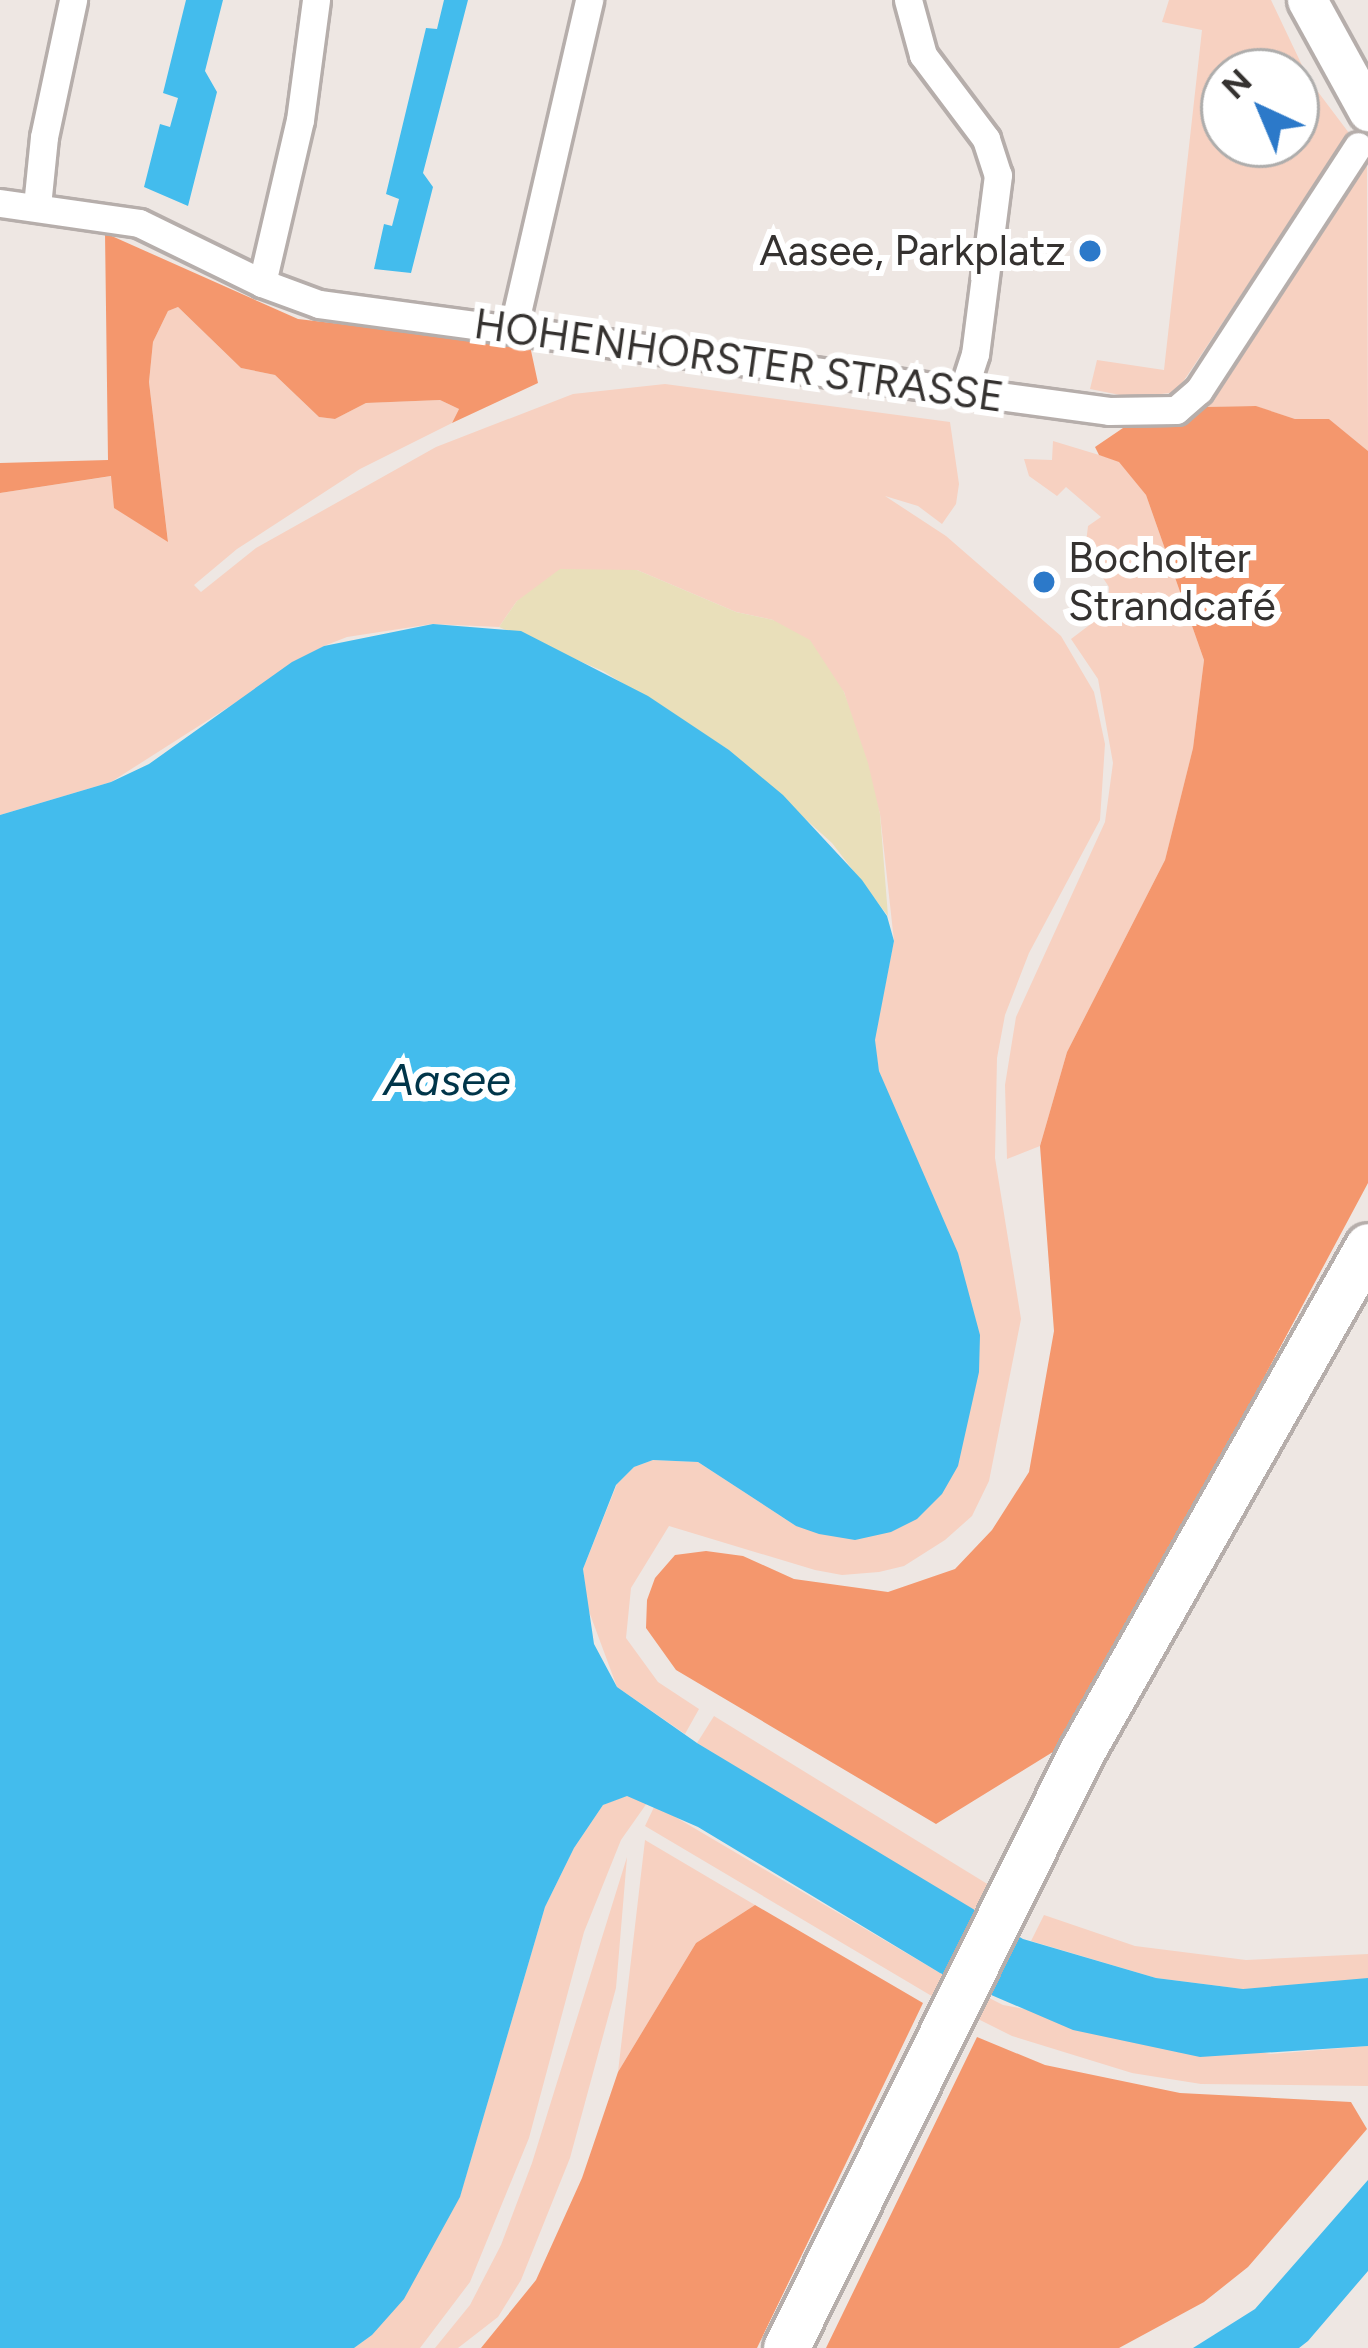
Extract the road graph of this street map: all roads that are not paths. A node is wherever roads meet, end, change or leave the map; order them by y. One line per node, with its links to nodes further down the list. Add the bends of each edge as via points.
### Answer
1 (73, 0): 8 (street)
2 (316, 0): 9 (street, via 300,120)
3 (589, 0): 10 (street)
4 (908, 0): 11 (street, via 923,55 986,139 998,175 975,355)
5 (1307, 0): 6 (main road)
6 (1363, 129): 11 (street, HOHENHORSTER STRASSE, via 1199,389 1176,410 1109,411)
7 (0, 203): 8 (street, HOHENHORSTER STRASSE)
8 (37, 206): 9 (street, HOHENHORSTER STRASSE, via 139,224)
9 (262, 283): 10 (street, HOHENHORSTER STRASSE, via 319,304)
10 (513, 330): 11 (street, HOHENHORSTER STRASSE)
11 (963, 391)
12 (1368, 1234): 14 (highway)
13 (1368, 1246): 14 (highway)
14 (1349, 1300): 15 (highway, via 1093,1756)
15 (889, 2157): 16 (highway); 17 (highway)
16 (786, 2348)
17 (808, 2348)

